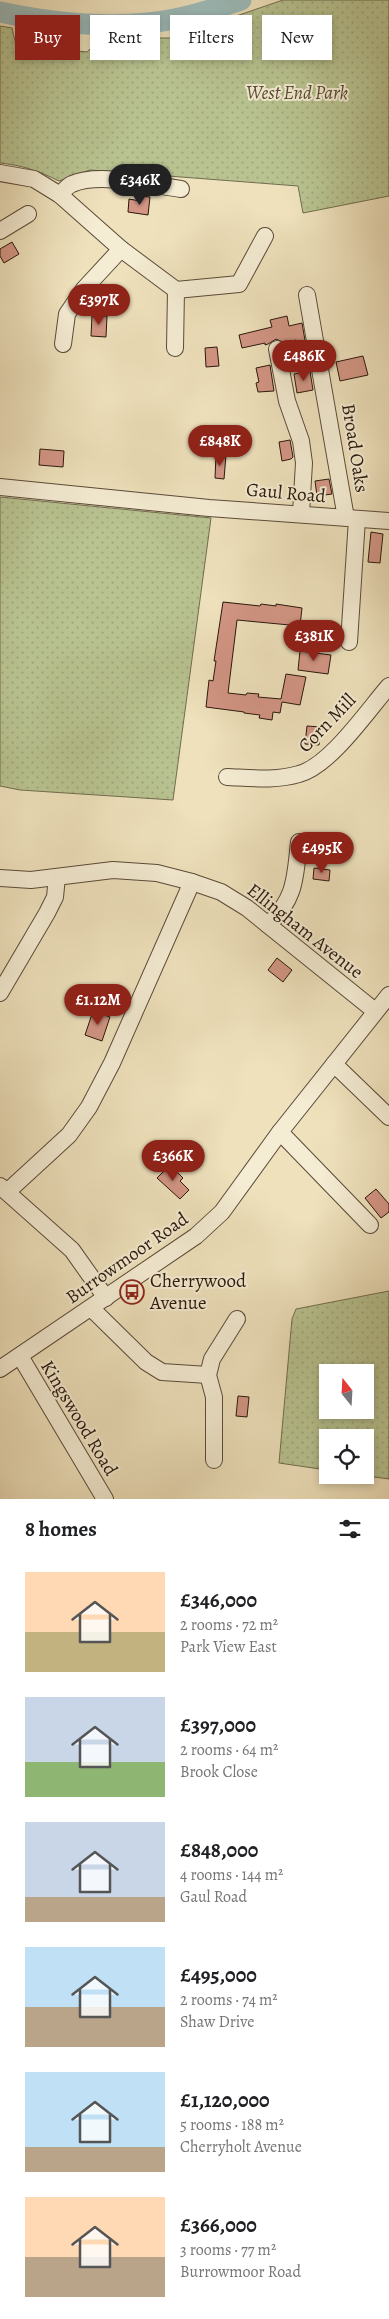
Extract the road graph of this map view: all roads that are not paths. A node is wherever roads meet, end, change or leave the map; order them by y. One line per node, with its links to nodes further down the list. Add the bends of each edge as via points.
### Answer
1 (0, 173): 3 (street, via 34,179)
2 (180, 189): 3 (street, via 89,180 71,185)
3 (60, 195): 7 (street)
4 (28, 214): 5 (street)
5 (0, 231)
6 (265, 236): 8 (street, via 239,284)
7 (121, 249): 8 (street); 10 (street, via 84,289 67,314)
8 (176, 290): 11 (street)
9 (307, 295): 15 (street, Broad Oaks)
10 (64, 344)
11 (175, 348)
12 (277, 349): 14 (street, via 304,463)
13 (0, 488): 14 (street, Gaul Road)
14 (301, 514): 15 (street, Gaul Road)
15 (352, 518): 16 (street, Gaul Road); 17 (street, Broad Oaks)
16 (389, 521)
17 (349, 642)
18 (389, 686): 19 (street, Corn Mill, via 341,743 311,770 268,779)
19 (226, 777)
20 (299, 842): 24 (street, via 293,889 282,912)
21 (57, 877): 22 (street, Ellingham Avenue, via 31,880); 23 (street, Ellingham Avenue, via 113,870 157,873); 25 (street, via 55,897)
22 (0, 878)
23 (192, 882): 24 (street, Ellingham Avenue, via 221,892); 31 (street, via 112,1063 89,1107 69,1135)
24 (268, 925): 27 (street, Ellingham Avenue)
25 (0, 993)
26 (389, 995): 27 (street, Burrowmoor Road)
27 (376, 1011): 28 (street, Burrowmoor Road)
28 (334, 1064): 29 (street); 30 (street, Burrowmoor Road)
29 (389, 1117)
30 (280, 1132): 32 (street); 33 (street, Burrowmoor Road, via 222,1212 196,1236)
31 (3, 1189): 33 (street, via 72,1250)
32 (370, 1225)
33 (106, 1298): 34 (street, Burrowmoor Road)
34 (91, 1308): 36 (street, Burrowmoor Road); 38 (street, via 146,1362 162,1372)
35 (237, 1319): 38 (street, via 212,1359)
36 (20, 1356): 37 (street, Burrowmoor Road); 40 (street, Kingswood Road)
37 (0, 1369)
38 (208, 1375): 39 (street, via 214,1397)
39 (214, 1460)
40 (105, 1499)

